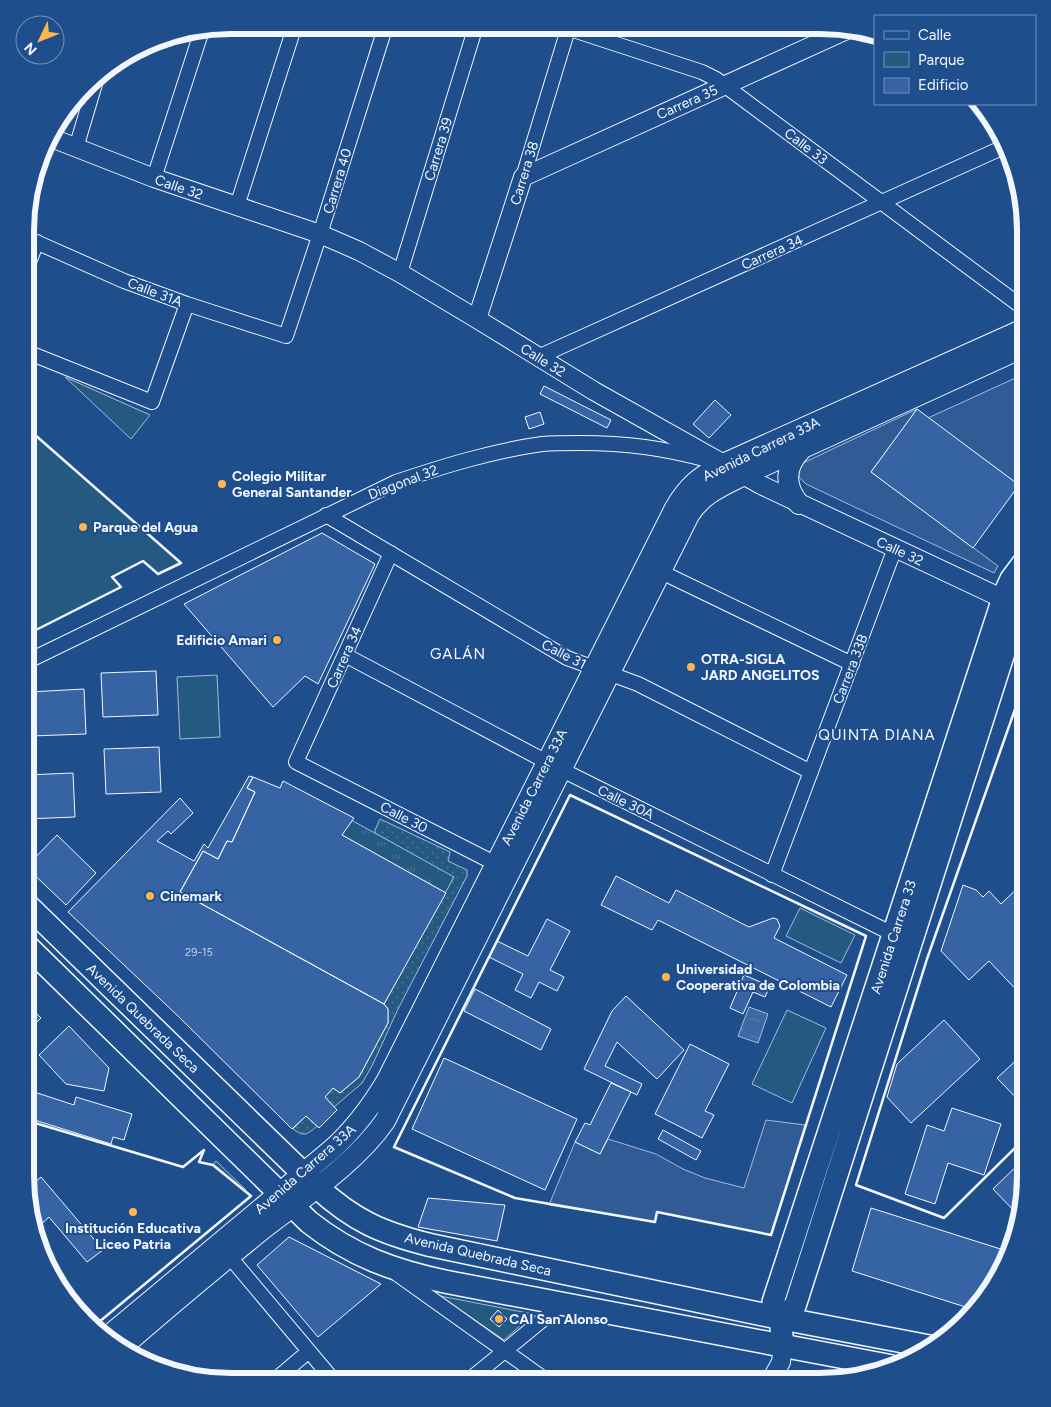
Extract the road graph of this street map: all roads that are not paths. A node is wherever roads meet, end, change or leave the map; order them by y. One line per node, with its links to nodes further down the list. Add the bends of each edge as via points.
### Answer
1 (291, 34): 16 (street)
2 (383, 34): 17 (street, Carrera 40)
3 (474, 34): 19 (street, Carrera 39)
4 (565, 34): 13 (street, Carrera 38)
5 (588, 34): 8 (street, Calle 33, via 702,72)
6 (837, 34): 8 (street, Carrera 35)
7 (200, 36): 14 (street)
8 (725, 85): 13 (street, Carrera 35); 15 (street, Calle 33)
9 (94, 89): 11 (street)
10 (56, 140): 11 (street, Calle 32)
11 (76, 148): 14 (street, Calle 32)
12 (999, 149): 15 (street, Carrera 34)
13 (523, 176): 22 (street, Carrera 38)
14 (154, 178): 16 (street, Calle 32)
15 (881, 202): 20 (street, Calle 33); 27 (street, Carrera 34)
16 (237, 206): 17 (street, Calle 32)
17 (320, 234): 19 (street, Calle 32); 24 (street, Carrera 40)
18 (34, 241): 21 (street, Calle 31A)
19 (400, 273): 22 (street, Calle 32)
20 (1017, 303)
21 (187, 304): 24 (street, Calle 31A); 26 (street, via 152,402)
22 (477, 319): 27 (street, Calle 32)
23 (1017, 332): 29 (main road, Avenida Carrera 33A)
24 (286, 336)
25 (1017, 350): 28 (main road, Avenida Carrera 33A)
26 (34, 355)
27 (538, 357): 29 (street, Calle 32)
28 (801, 450): 30 (main road, Avenida Carrera 33A); 31 (main road, via 791,463 788,477 790,491)
29 (723, 464): 30 (street, Calle 32); 32 (street, Diagonal 32, via 641,446 544,444 446,465 396,482); 35 (main road, Avenida Carrera 33A, via 699,478 683,494)
30 (744, 475): 31 (street, Calle 32); 35 (main road, Avenida Carrera 33A, via 706,495 694,507)
31 (799, 504): 33 (street, Calle 32)
32 (326, 515): 34 (street, Calle 31); 41 (street, Diagonal 32)
33 (895, 548): 38 (street, Calle 32); 42 (street, Carrera 33B)
34 (391, 553): 40 (street, Carrera 34); 43 (street, Calle 31, via 567,658)
35 (653, 568): 42 (street); 43 (main road, Avenida Carrera 33A)
36 (1017, 572): 37 (main road, Avenida Carrera 33, via 1012,579)
37 (1017, 595)
38 (1017, 601)
39 (1017, 608): 50 (main road, Avenida Carrera 33)
40 (345, 655): 44 (street, Carrera 34); 45 (street, Calle 30A)
41 (34, 658)
42 (852, 664): 46 (street, Carrera 33B)
43 (602, 671): 45 (main road, Avenida Carrera 33A); 46 (street, Calle 31, via 638,684)
44 (296, 762): 47 (street, Calle 30)
45 (554, 766): 47 (main road, Avenida Carrera 33A); 48 (street, Calle 30A)
46 (811, 772): 48 (street, Carrera 33B)
47 (503, 868): 54 (main road, Avenida Carrera 33A, via 449,976 373,1104)
48 (772, 874): 50 (street, Calle 30A)
49 (34, 912): 52 (highway, Avenida Quebrada Seca)
50 (902, 939): 59 (main road, Avenida Carrera 33, via 773,1302)
51 (34, 953): 53 (highway, Avenida Quebrada Seca)
52 (108, 984): 53 (highway); 54 (highway, Avenida Quebrada Seca)
53 (87, 1004): 55 (highway, Avenida Quebrada Seca)
54 (310, 1180): 55 (main road, Avenida Carrera 33A); 59 (highway, Avenida Quebrada Seca, via 350,1214 412,1240)
55 (286, 1200): 56 (main road, Avenida Carrera 33A); 57 (highway, Avenida Quebrada Seca, via 334,1240)
56 (224, 1250): 60 (main road, Avenida Carrera 33A); 61 (main road, Avenida Carrera 33A); 64 (street)
57 (386, 1267): 58 (highway, Avenida Quebrada Seca, via 416,1276); 65 (street)
58 (563, 1303): 62 (highway, Avenida Quebrada Seca); 65 (street)
59 (780, 1318): 62 (main road, Avenida Carrera 33); 63 (highway, Avenida Quebrada Seca)
60 (112, 1334)
61 (126, 1343)
62 (783, 1345): 66 (highway, Avenida Quebrada Seca); 71 (street)
63 (922, 1345)
64 (309, 1351): 67 (street); 68 (street)
65 (504, 1351): 69 (street); 70 (street)
66 (880, 1364)
67 (283, 1373)
68 (327, 1373)
69 (478, 1373)
70 (536, 1373)
71 (774, 1373)

